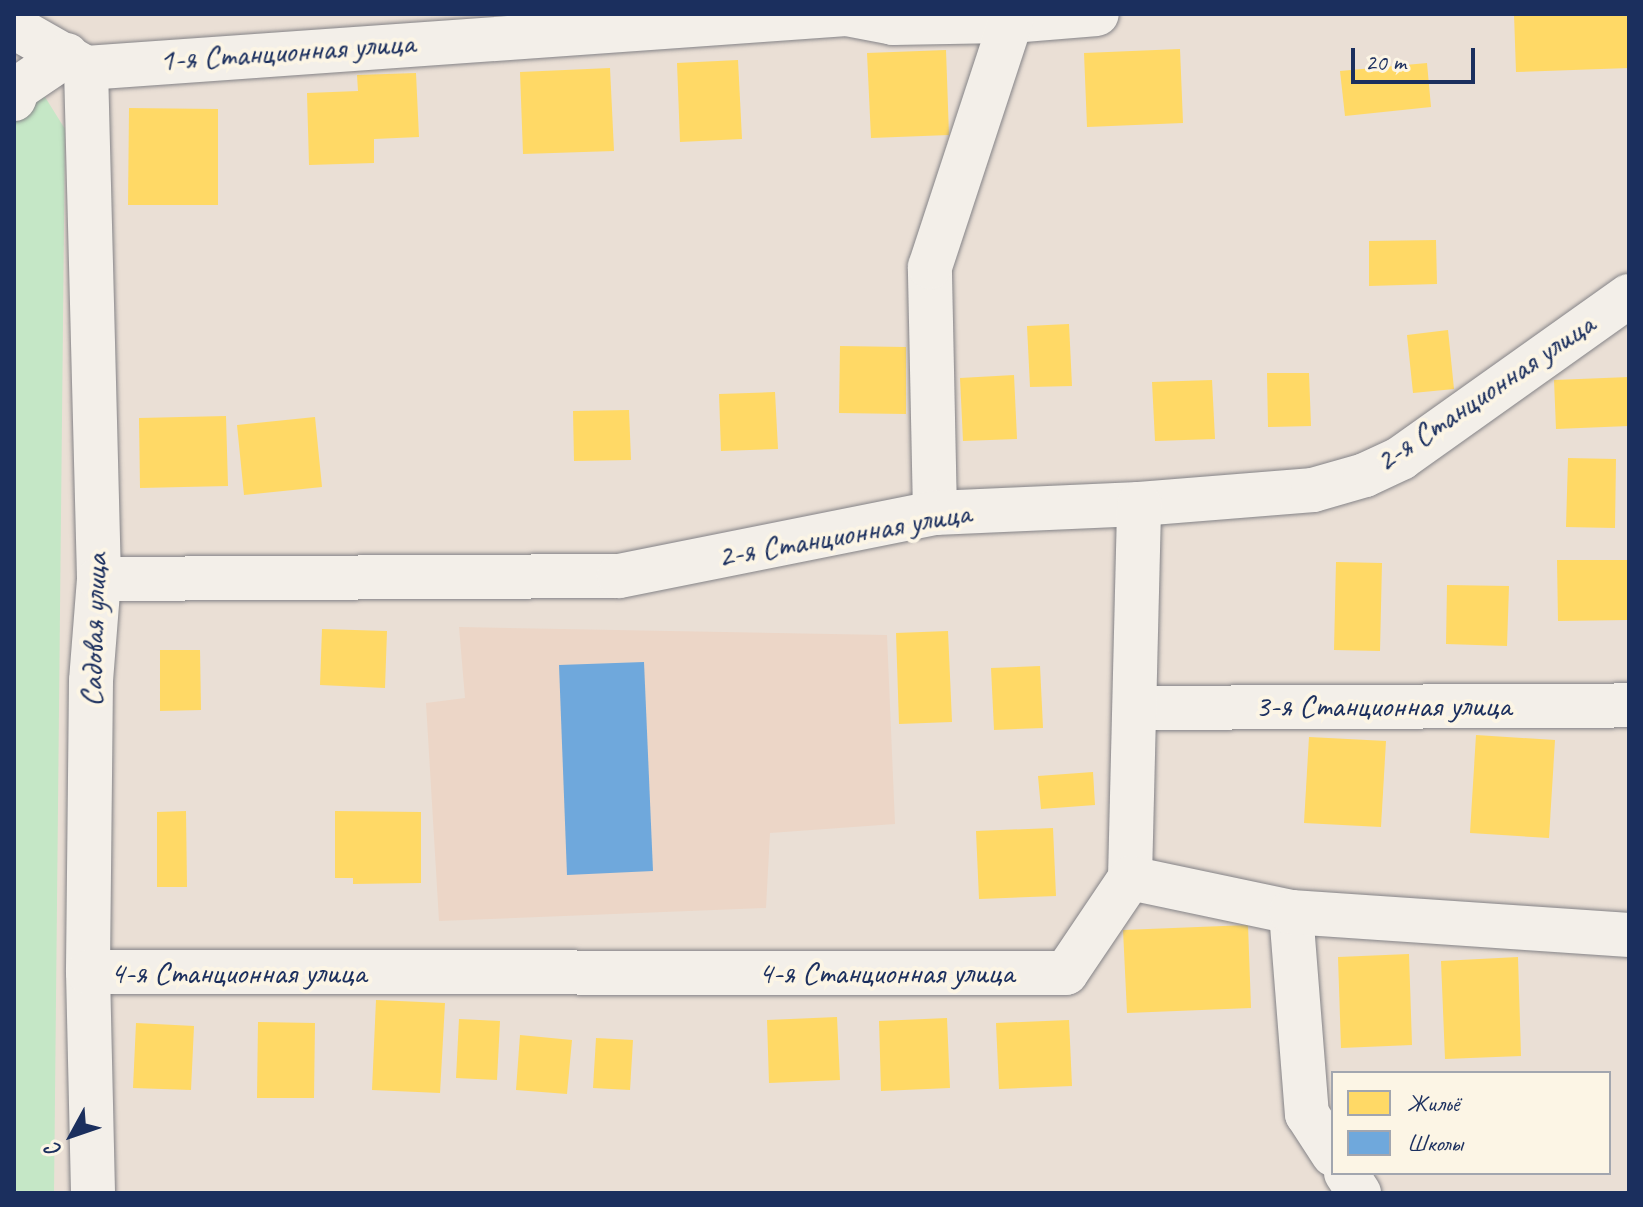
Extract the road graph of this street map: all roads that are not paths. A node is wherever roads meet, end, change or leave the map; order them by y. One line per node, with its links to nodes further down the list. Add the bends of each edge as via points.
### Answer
1 (1097, 14): 2 (street, 1-я Станционная улица)
2 (1011, 21): 4 (street, 1-я Станционная улица, via 893,23 846,14); 8 (street, via 930,267)
3 (14, 27): 4 (street)
4 (77, 62): 5 (street, via 18,88); 9 (street, Садовая улица)
5 (14, 99)
6 (1629, 296): 7 (street, 2-я Станционная улица, via 1401,458 1365,475 1313,490)
7 (1139, 504): 8 (street, 2-я Станционная улица); 11 (street)
8 (935, 513): 9 (street, 2-я Станционная улица, via 619,576)
9 (99, 579): 15 (street, Садовая улица, via 91,681)
10 (1629, 705): 11 (street, 3-я Станционная улица)
11 (1137, 708): 12 (street)
12 (1130, 878): 13 (street); 15 (street, 4-я Станционная улица, via 1066,973)
13 (1291, 912): 14 (street); 16 (street, via 1307,1114)
14 (1629, 935)
15 (88, 972): 18 (street, Садовая улица)
16 (1331, 1151)
17 (1347, 1175): 19 (street)
18 (93, 1193)
19 (1359, 1193)

